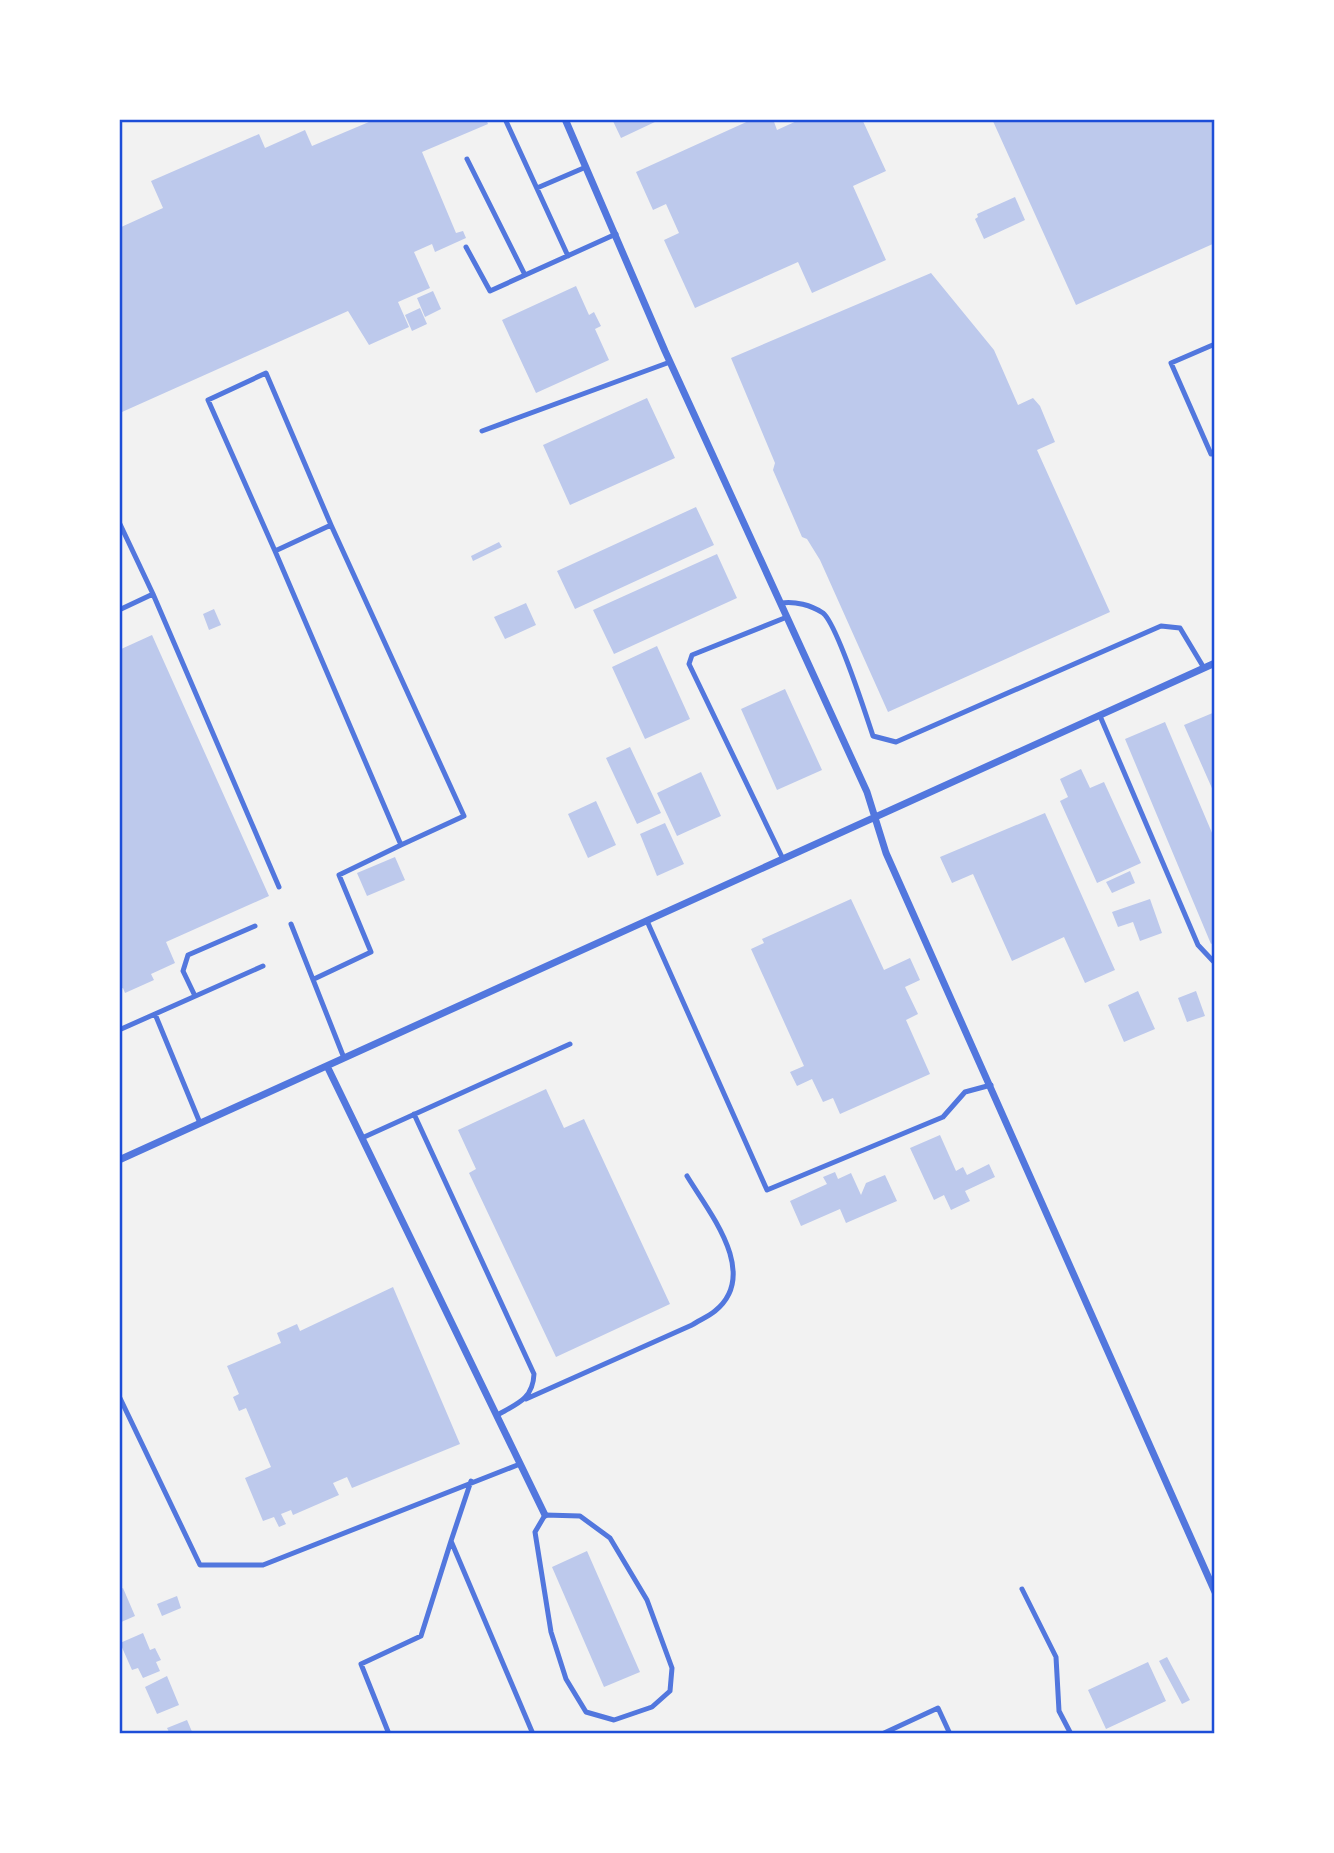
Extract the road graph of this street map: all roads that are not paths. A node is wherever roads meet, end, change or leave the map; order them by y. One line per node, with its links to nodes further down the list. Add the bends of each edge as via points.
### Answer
1 (505, 119): 5 (lane)
2 (565, 119): 4 (street)
3 (467, 159): 9 (lane)
4 (586, 167): 5 (lane); 6 (street)
5 (537, 188): 8 (lane)
6 (616, 234): 8 (lane); 11 (street)
7 (466, 247): 9 (lane, via 490,291)
8 (568, 256): 9 (lane)
9 (525, 275)
10 (1215, 344): 13 (lane, via 1171,363 1211,454)
11 (670, 362): 12 (lane); 19 (street)
12 (482, 431)
13 (1215, 453)
14 (119, 522): 16 (lane)
15 (331, 525): 17 (lane); 17 (lane, via 266,373 208,400); 26 (lane, via 464,816)
16 (121, 533): 18 (lane)
17 (275, 551): 26 (lane)
18 (153, 594): 20 (lane); 28 (lane)
19 (781, 603): 21 (street); 23 (lane, via 791,601 825,615 873,736 896,742 1161,626 1180,628)
20 (119, 610)
21 (787, 617): 25 (street); 27 (lane, via 692,655 689,664)
22 (1215, 663): 23 (street)
23 (1204, 668): 24 (street)
24 (1100, 716): 25 (street); 32 (lane, via 1198,945)
25 (875, 819): 27 (street); 41 (street, via 886,853)
26 (401, 845): 34 (lane, via 338,875 371,952)
27 (783, 859): 29 (street)
28 (279, 887)
29 (647, 921): 39 (street); 41 (lane, via 767,1189 943,1117 965,1092)
30 (291, 924): 34 (lane)
31 (255, 926): 35 (lane, via 188,955 183,971)
32 (1213, 961)
33 (263, 966): 35 (lane)
34 (314, 979): 39 (lane)
35 (195, 996): 36 (lane)
36 (155, 1014): 37 (lane); 43 (lane)
37 (119, 1030)
38 (570, 1044): 42 (lane)
39 (344, 1058): 40 (street)
40 (327, 1066): 43 (street); 44 (street)
41 (991, 1085): 55 (street)
42 (414, 1114): 44 (lane); 48 (lane, via 534,1374)
43 (200, 1123): 45 (street)
44 (362, 1138): 49 (street)
45 (119, 1160)
46 (687, 1176): 48 (lane, via 732,1256 733,1287 718,1309)
47 (119, 1396): 51 (lane, via 200,1565 263,1565)
48 (526, 1399): 49 (lane)
49 (497, 1415): 50 (street)
50 (520, 1464): 51 (lane); 52 (street)
51 (471, 1481): 53 (lane)
52 (544, 1515): 52 (lane, via 535,1532 539,1566 551,1632 566,1679 586,1712 614,1720 652,1707 670,1691 672,1668 647,1600 610,1538 580,1516)
53 (451, 1541): 56 (lane, via 421,1636 361,1664); 57 (lane)
54 (1022, 1589): 60 (lane, via 1056,1657 1059,1711)
55 (1215, 1592)
56 (389, 1734)
57 (533, 1734)
58 (882, 1734): 59 (lane, via 938,1708)
59 (950, 1734)
60 (1071, 1734)

